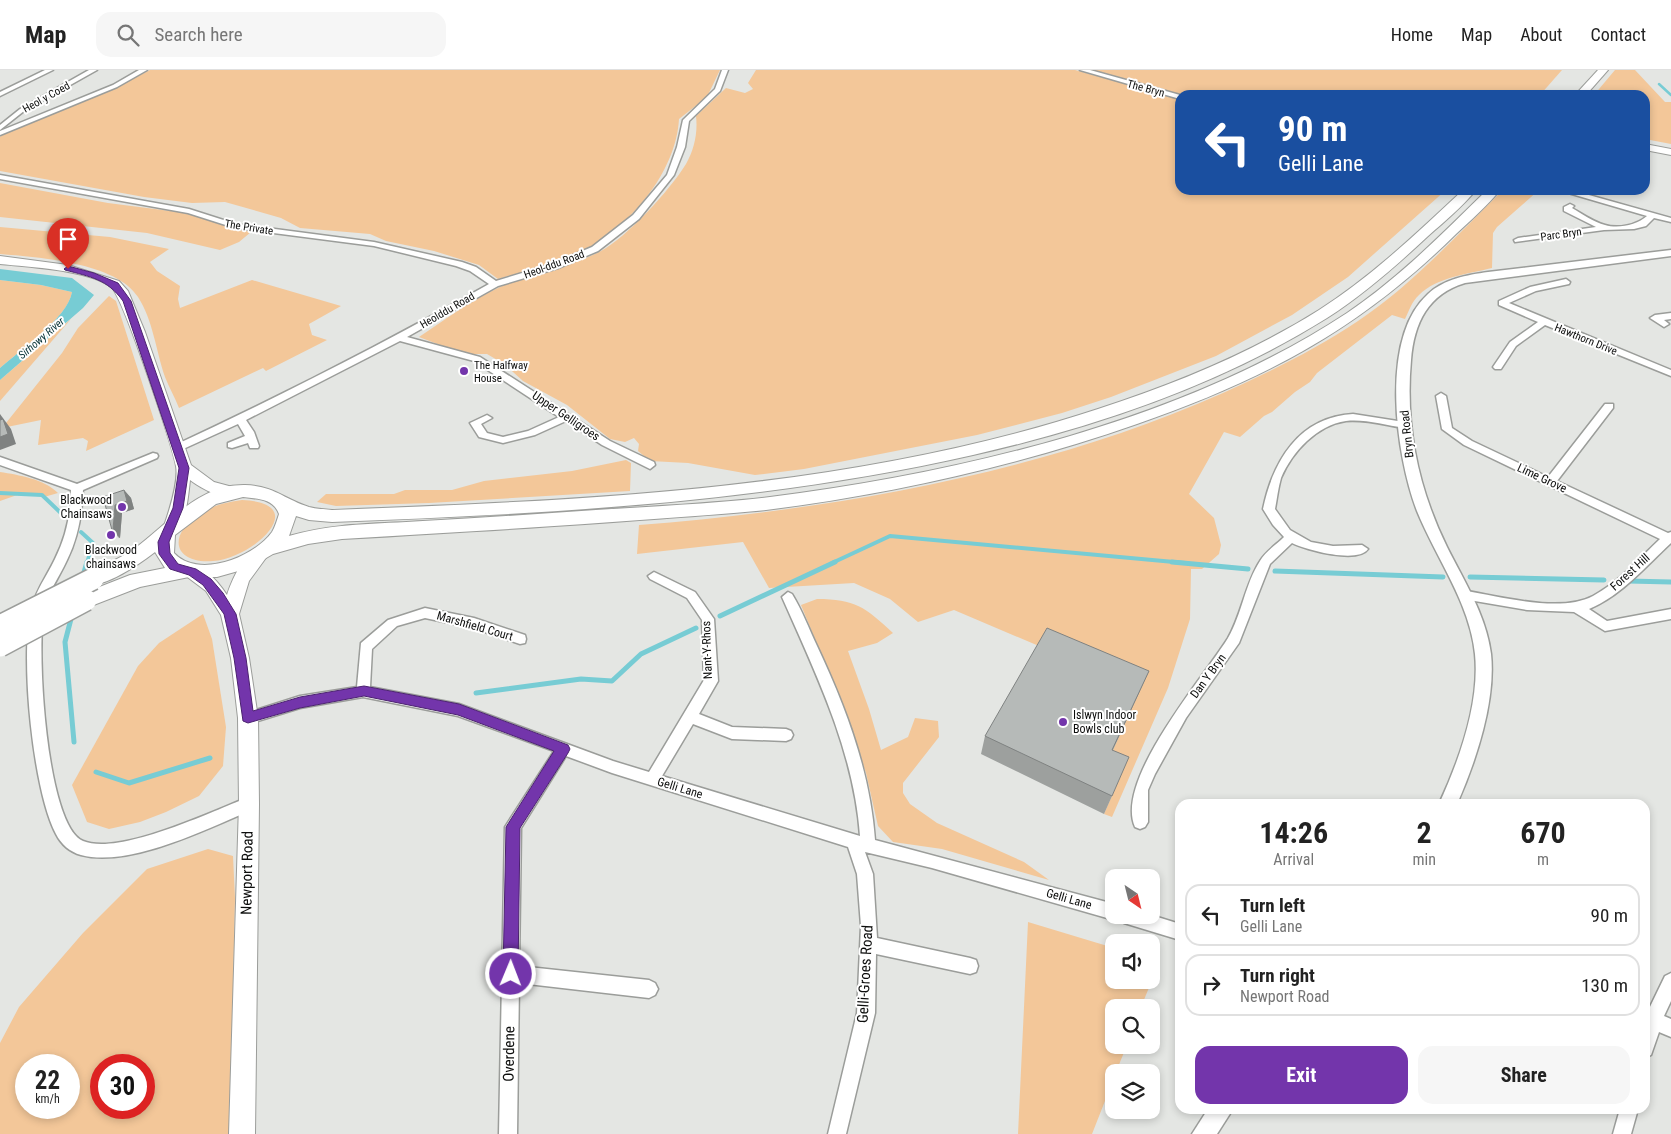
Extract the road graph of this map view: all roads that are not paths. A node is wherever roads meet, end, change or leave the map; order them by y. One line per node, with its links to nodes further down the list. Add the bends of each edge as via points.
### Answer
1 (50, 70): 8 (street)
2 (94, 70): 10 (street, Heol y Coed, via 22,110)
3 (144, 70): 11 (street, via 115,86)
4 (725, 70): 30 (street, Heol-ddu Road, via 718,90 686,120 681,147 670,176 636,216 595,249 555,266)
5 (1083, 70): 9 (street, The Bryn)
6 (1603, 70): 7 (main road)
7 (1585, 90)
8 (0, 94)
9 (1175, 96)
10 (0, 128)
11 (0, 133)
12 (1650, 144): 13 (main road)
13 (1671, 147)
14 (1650, 148): 15 (main road)
15 (1671, 152)
16 (0, 177): 30 (street, The Private, via 189,211 234,226 374,244 460,264)
17 (1465, 195): 52 (main road, via 1354,293 1279,340 1149,398 1024,437 839,477 679,497 332,516 309,514)
18 (1489, 195): 57 (main road, via 1391,287 1319,337 1180,404 1047,448 935,476 768,503 342,532 308,537)
19 (1582, 195): 21 (street)
20 (1570, 206): 23 (street, Parc Bryn, via 1567,209)
21 (1651, 216): 22 (street); 23 (street, Parc Bryn, via 1634,227)
22 (1671, 220)
23 (1604, 228): 25 (street, Parc Bryn)
24 (1520, 229): 25 (street)
25 (1533, 237): 26 (street, Parc Bryn)
26 (1518, 240)
27 (1671, 253): 42 (street, Bryn Road, via 1480,276 1441,289 1423,304 1410,329 1404,368)
28 (0, 260): 44 (main road, via 76,271 115,284 122,290)
29 (1566, 282): 32 (street, Hawthorn Drive, via 1533,289 1502,303)
30 (495, 284): 34 (street, Heolddu Road)
31 (1671, 316): 33 (street, via 1655,318)
32 (1544, 322): 35 (street, via 1513,344); 36 (street, Hawthorn Drive)
33 (1664, 324)
34 (399, 338): 39 (street, Upper Gelligroes, via 477,359); 41 (street)
35 (1498, 367)
36 (1671, 373)
37 (1442, 396): 49 (street, Lime Grove, via 1447,429 1468,443)
38 (1609, 406): 49 (street)
39 (567, 417): 40 (street, via 531,434 503,440 483,435 475,423); 47 (street, Upper Gelligroes, via 606,443)
40 (487, 418)
41 (240, 419): 43 (street, via 252,442); 44 (street)
42 (1404, 425): 54 (street, via 1354,417 1340,419 1324,425 1297,446 1276,478 1269,509 1276,522); 60 (street, Bryn Road, via 1419,497 1432,531)
43 (232, 445)
44 (177, 448): 48 (main road)
45 (153, 456): 50 (street)
46 (0, 461): 50 (street)
47 (650, 465)
48 (184, 468): 51 (main road, via 208,486); 53 (main road, via 178,508)
49 (1550, 482): 55 (street, Lime Grove)
50 (77, 488): 75 (street, via 77,510 71,537 43,591 36,622 36,704 41,746 62,830 80,847 122,849 180,831)
51 (234, 493): 52 (main road, via 268,494); 53 (main road, via 196,508)
52 (284, 504): 57 (main road, via 288,520 281,534)
53 (169, 530): 58 (main road, via 163,548 166,558 174,566); 65 (main road, bridge, via 127,562)
54 (1292, 537): 56 (street, via 1320,550); 76 (street, Dan Y Bryn, via 1265,562 1234,639 1181,714 1149,771 1141,790)
55 (1670, 537): 62 (street, Forest Hill, via 1609,592 1584,606)
56 (1362, 549)
57 (264, 552): 58 (main road, via 227,568); 63 (main road, via 241,579)
58 (189, 572): 63 (main road, Newport Road, via 212,586); 67 (main road, bridge, via 137,580 86,600)
59 (654, 576): 69 (street, Nant-Y-Rhos, via 691,595 708,619 711,681)
60 (1467, 596): 62 (street, Forest Hill, via 1546,608); 74 (street, Bryn Road, via 1483,652 1482,700 1471,751)
61 (788, 597): 77 (street, Gelli-Groes Road, via 821,670 856,766 865,806)
62 (1575, 606): 64 (street, via 1605,626)
63 (230, 614): 70 (main road, Newport Road)
64 (1671, 614)
65 (0, 626)
66 (520, 638): 68 (street, Marshfield Court, via 474,623 425,613 393,623 366,647)
67 (0, 646)
68 (364, 691): 70 (street, Gelli Lane, via 300,702); 72 (street, Gelli Lane, via 459,710)
69 (690, 717): 71 (street, via 732,734); 73 (street, Nant-Y-Rhos)
70 (248, 718): 75 (main road, Newport Road)
71 (786, 734)
72 (563, 749): 73 (street, Gelli Lane); 83 (street, Overdene, via 513,827)
73 (653, 779): 77 (street, Gelli Lane)
74 (1450, 799)
75 (248, 804): 91 (main road, Newport Road)
76 (1140, 822)
77 (861, 844): 78 (street, Gelli Lane); 81 (street, Gelli-Groes Road, via 866,874)
78 (1105, 910)
79 (1154, 924): 80 (street)
80 (1175, 930)
81 (868, 944): 82 (street); 93 (street, Gelli-Groes Road, via 866,1013)
82 (970, 966)
83 (511, 974): 85 (street); 92 (street, Overdene)
84 (1671, 982): 86 (street)
85 (649, 989)
86 (1650, 1017)
87 (1650, 1019): 88 (street)
88 (1671, 1028)
89 (1218, 1114): 94 (street)
90 (1628, 1114): 95 (street)
91 (242, 1134)
92 (508, 1134)
93 (837, 1134)
94 (1203, 1134)
95 (1622, 1134)

